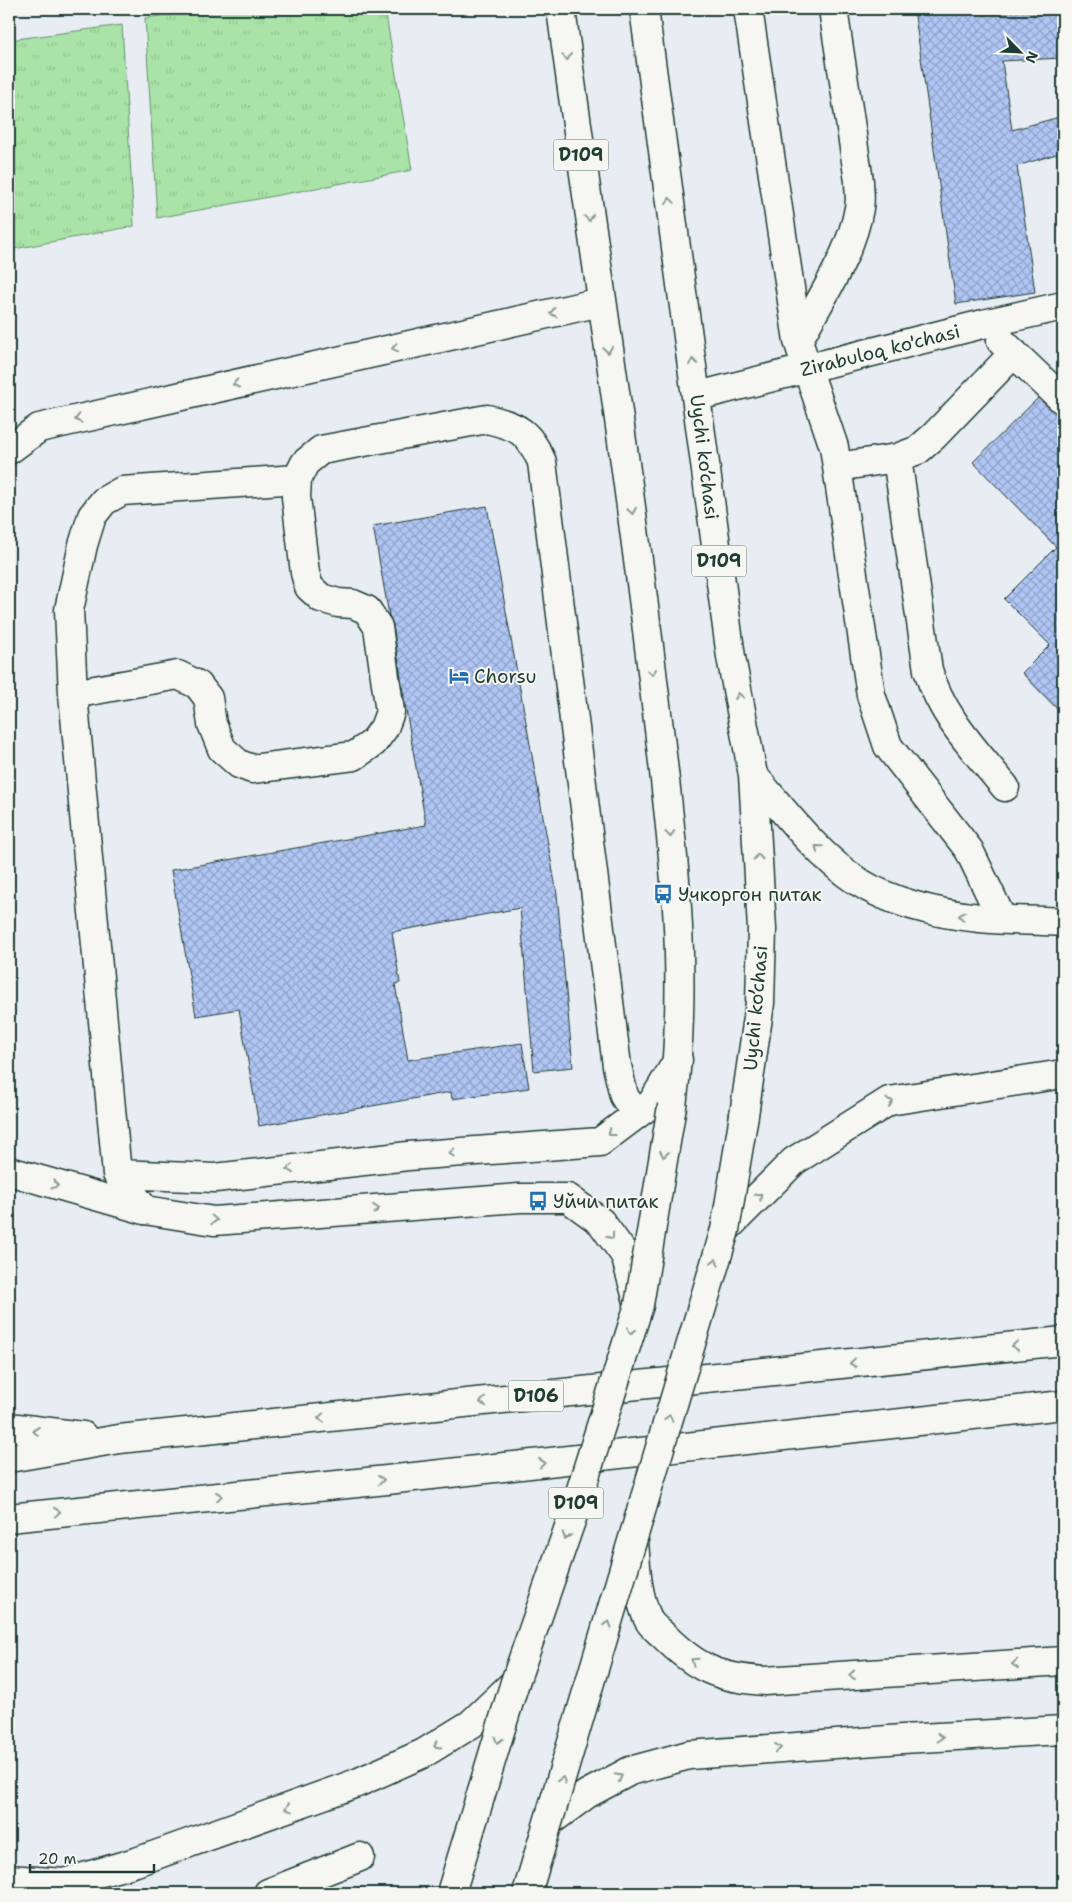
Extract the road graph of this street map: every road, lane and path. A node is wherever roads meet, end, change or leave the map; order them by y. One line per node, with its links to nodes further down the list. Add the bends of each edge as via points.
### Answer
1 (561, 9): 5 (main road, D109, one-way to 5)
2 (644, 9): 11 (main road, Uychi ko’chasi / D109, one-way to 2)
3 (748, 9): 8 (main road)
4 (833, 9): 8 (main road, via 860,205 845,250)
5 (601, 302): 13 (main road, one-way to 13, via 39,428); 22 (main road, D109, one-way to 22, via 637,542 664,766 677,922)
6 (1063, 306): 7 (main road, Zirabuloq ko'chasi)
7 (984, 324): 9 (main road); 10 (main road, Zirabuloq ko'chasi)
8 (798, 341): 10 (main road)
9 (1014, 353): 12 (main road); 14 (main road, via 934,436 918,450)
10 (807, 369): 11 (main road, Zirabuloq ko'chasi); 15 (main road, via 834,447)
11 (698, 396): 18 (main road, Uychi ko’chasi / D109, one-way to 11, via 732,657)
12 (1063, 400)
13 (9, 450)
14 (897, 458): 15 (main road); 19 (main road, via 928,670 935,694)
15 (837, 467): 20 (main road, via 871,696 878,720 888,746 969,850)
16 (297, 479): 17 (main road, via 122,491 104,501 92,516 69,610); 17 (main road, via 296,497 309,587 321,598 367,610 378,627 390,712 373,744 354,756 252,769 239,764 222,748 212,724 208,698 198,685 178,675); 24 (main road, via 305,463 321,450 487,420 513,425 533,442 542,462 617,1066 624,1096)
17 (73, 694): 26 (main road)
18 (753, 775): 20 (main road, one-way to 18, via 937,912 891,897 857,881 806,838); 28 (main road, Uychi ko’chasi / D109, one-way to 18, bridge, via 760,1003 762,929)
19 (1005, 787)
20 (1002, 919): 21 (main road)
21 (1063, 922)
22 (678, 1060): 24 (main road, via 652,1102); 29 (main road, D109, one-way to 29, bridge)
23 (1063, 1074): 28 (main road, one-way to 23, via 794,1161 889,1101)
24 (636, 1114): 26 (main road, one-way to 26, via 600,1142 408,1156 216,1178)
25 (9, 1171): 27 (main road, one-way to 27)
26 (117, 1174): 27 (main road)
27 (145, 1210): 29 (main road, one-way to 29, via 214,1221 520,1198 568,1198 601,1222 625,1256)
28 (724, 1230): 36 (main road, D109, one-way to 28, bridge)
29 (639, 1305): 38 (main road, D109, one-way to 38, bridge, via 572,1518)
30 (1063, 1341): 33 (main road, D106, one-way to 33)
31 (1063, 1405): 35 (main road, one-way to 31)
32 (9, 1427): 33 (main road, one-way to 32)
33 (119, 1439): 34 (main road, D106)
34 (9, 1458)
35 (13, 1520)
36 (634, 1541): 37 (main road, one-way to 36, via 765,1680 738,1679 710,1672 677,1650 649,1621 638,1588); 40 (main road, D109, one-way to 36, bridge)
37 (1063, 1661)
38 (515, 1682): 42 (main road, one-way to 42, via 471,1724 424,1753 358,1784 136,1862 64,1883); 44 (main road, D109, one-way to 44, bridge)
39 (1063, 1730): 40 (main road, one-way to 39, via 587,1794 630,1771 689,1755)
40 (549, 1822): 45 (main road, D109, bridge)
41 (360, 1857): 43 (main road)
42 (9, 1879)
43 (268, 1893)
44 (452, 1893)
45 (527, 1893)

